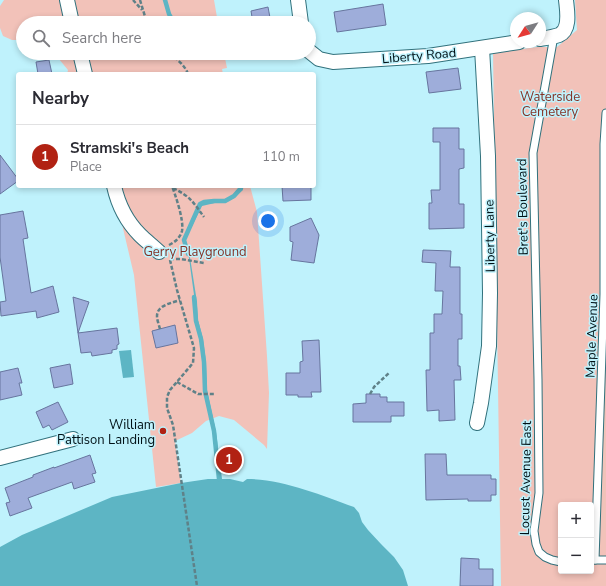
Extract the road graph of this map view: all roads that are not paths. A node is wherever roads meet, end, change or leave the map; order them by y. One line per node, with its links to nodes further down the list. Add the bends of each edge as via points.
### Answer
1 (67, 0): 4 (street)
2 (298, 0): 5 (street)
3 (566, 0): 6 (street, via 568,20 563,32)
4 (70, 16)
5 (300, 16)
6 (554, 36): 7 (street); 18 (lane, Bret's Boulevard, via 533,153)
7 (546, 38)
8 (510, 43): 9 (street, Liberty Road)
9 (482, 48): 10 (street, Liberty Road, via 428,56 333,62); 19 (street, Liberty Lane, via 488,164 490,286 489,346)
10 (316, 56)
11 (82, 60): 12 (street)
12 (85, 72)
13 (606, 113): 15 (lane, Maple Avenue)
14 (114, 188): 16 (street, via 126,217 140,235)
15 (605, 225): 17 (lane, Maple Avenue)
16 (164, 255)
17 (604, 369): 22 (lane, Maple Avenue)
18 (538, 379): 25 (lane, Locust Avenue East, via 539,493 534,531 539,552)
19 (477, 422)
20 (73, 439): 21 (street)
21 (0, 458)
22 (594, 543)
23 (594, 560): 24 (lane)
24 (606, 560)
25 (558, 561)

